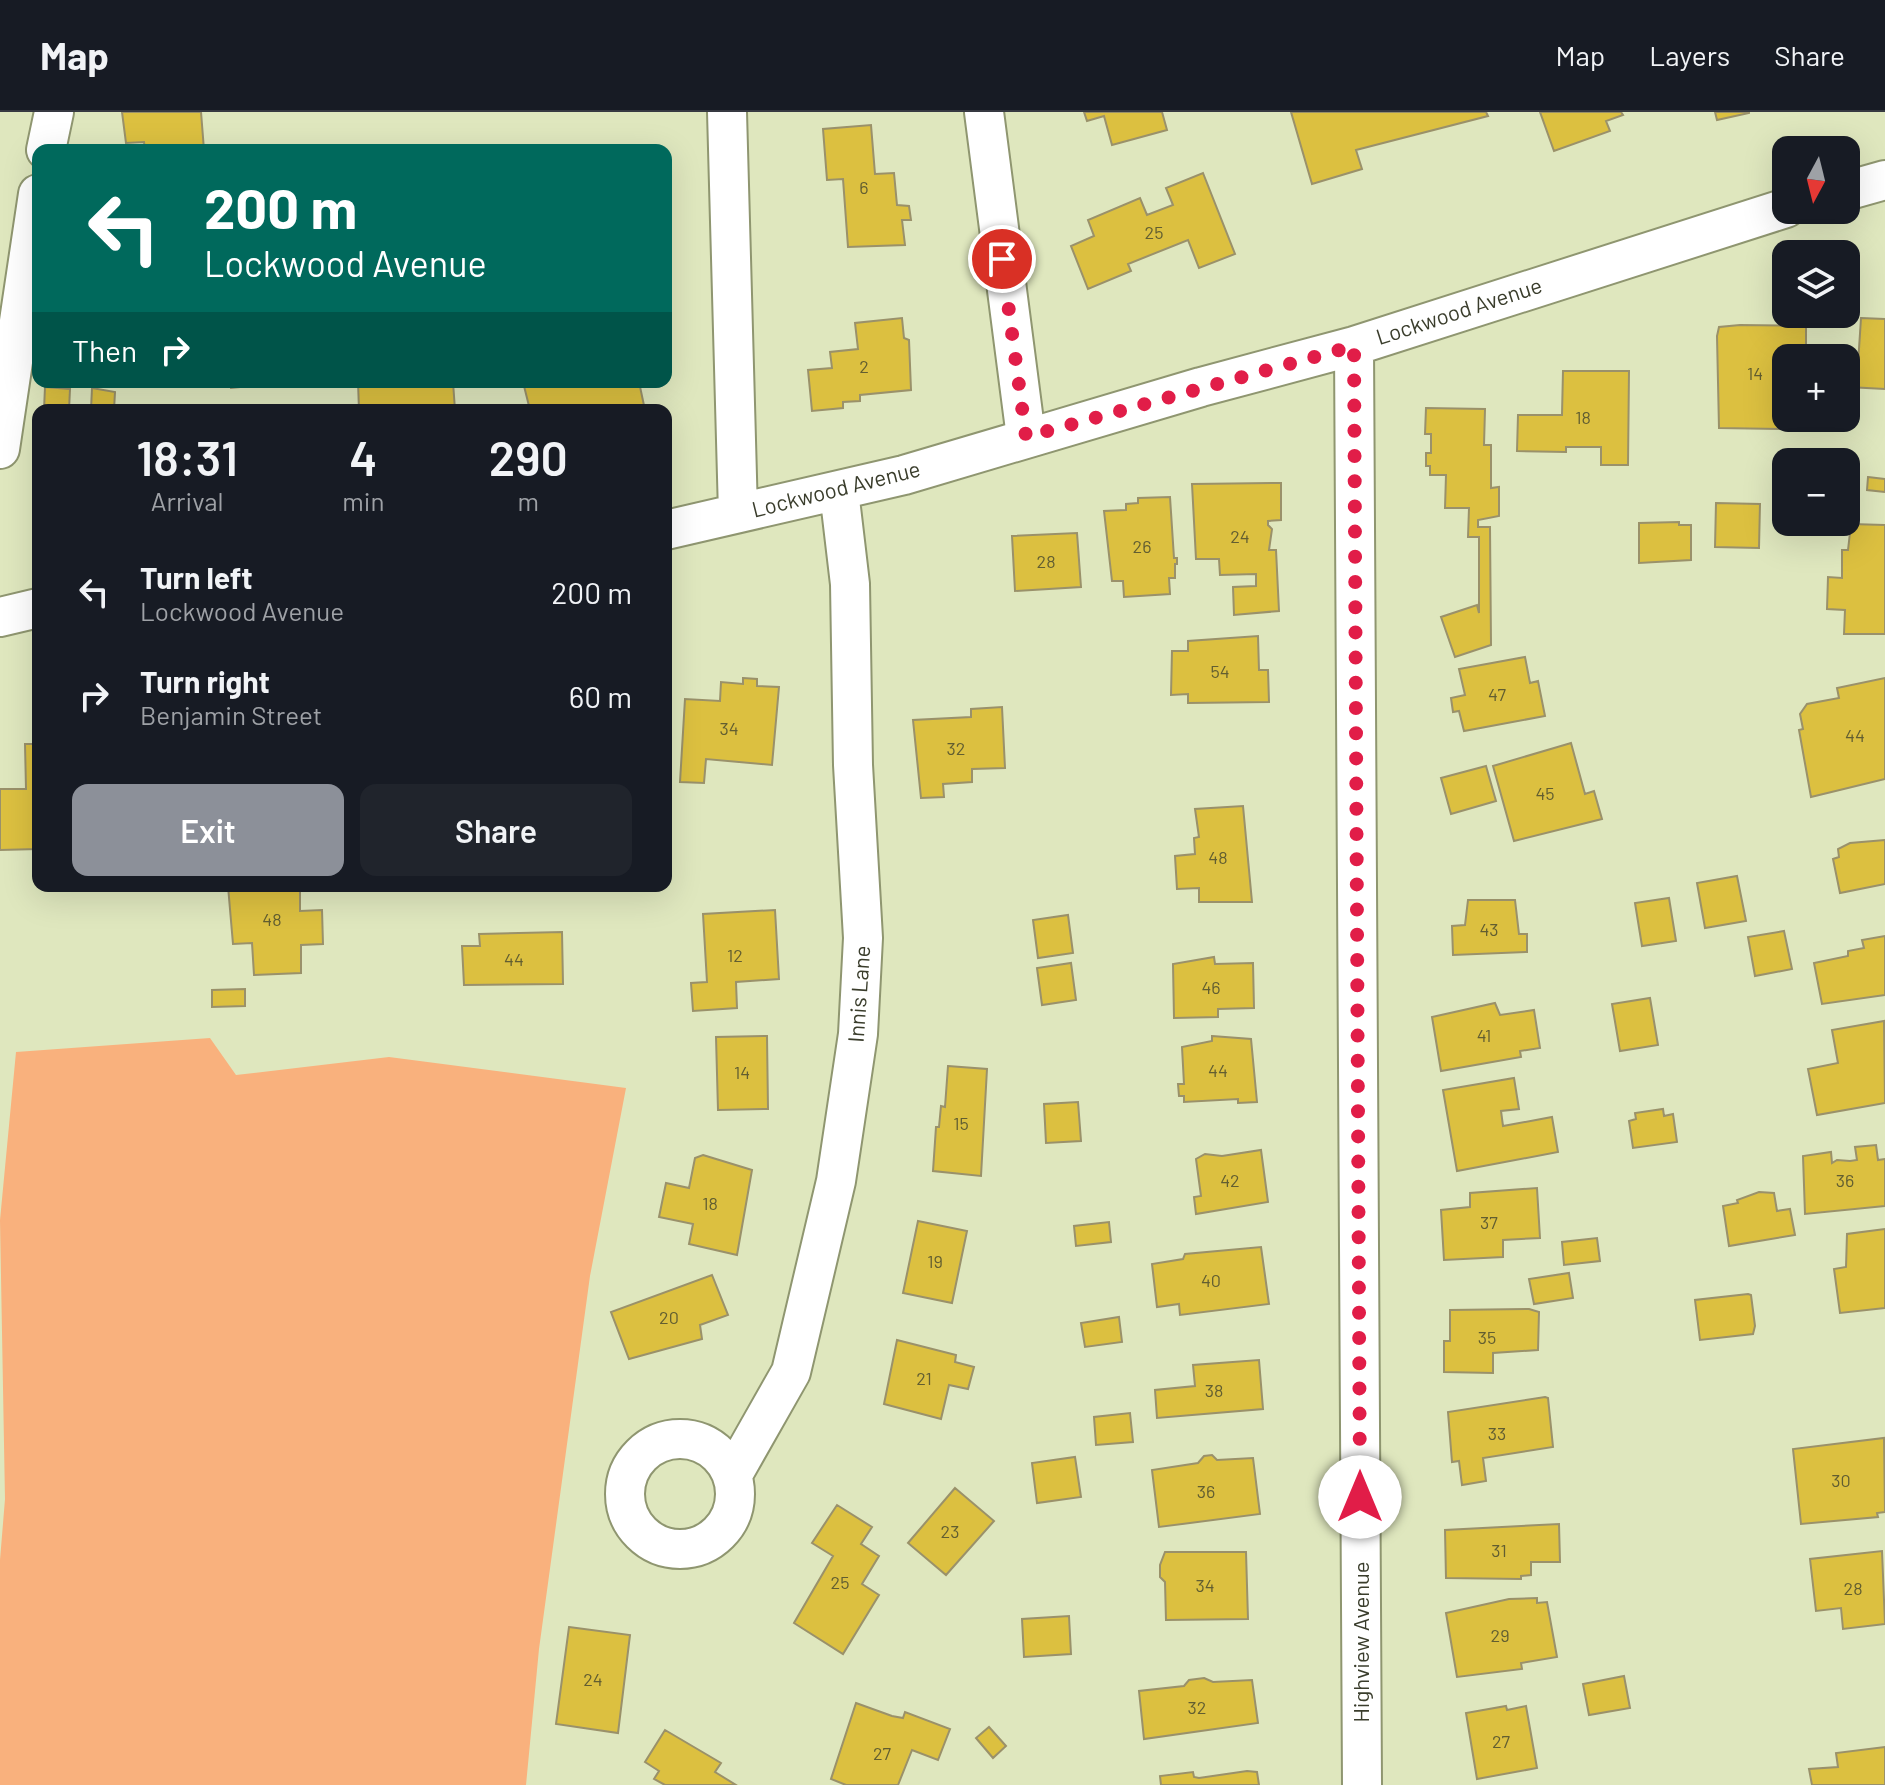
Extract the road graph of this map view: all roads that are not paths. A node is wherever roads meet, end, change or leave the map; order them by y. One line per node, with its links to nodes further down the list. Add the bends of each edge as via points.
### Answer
1 (54, 112): 4 (street)
2 (727, 112): 13 (street)
3 (984, 112): 10 (street)
4 (47, 144)
5 (1885, 180): 6 (street)
6 (1860, 187)
7 (1772, 212): 9 (street, Lockwood Avenue)
8 (32, 234): 11 (street)
9 (1354, 346): 10 (street, Lockwood Avenue); 18 (street, Highview Avenue)
10 (1026, 437): 12 (street, Lockwood Avenue)
11 (0, 449)
12 (839, 491): 13 (street, Lockwood Avenue); 17 (street, Innis Lane, via 850,584 863,938 858,1034 836,1181 791,1372)
13 (738, 513): 14 (street, Lockwood Avenue)
14 (672, 529)
15 (32, 609): 16 (street)
16 (0, 617)
17 (732, 1476)
18 (1362, 1785)

